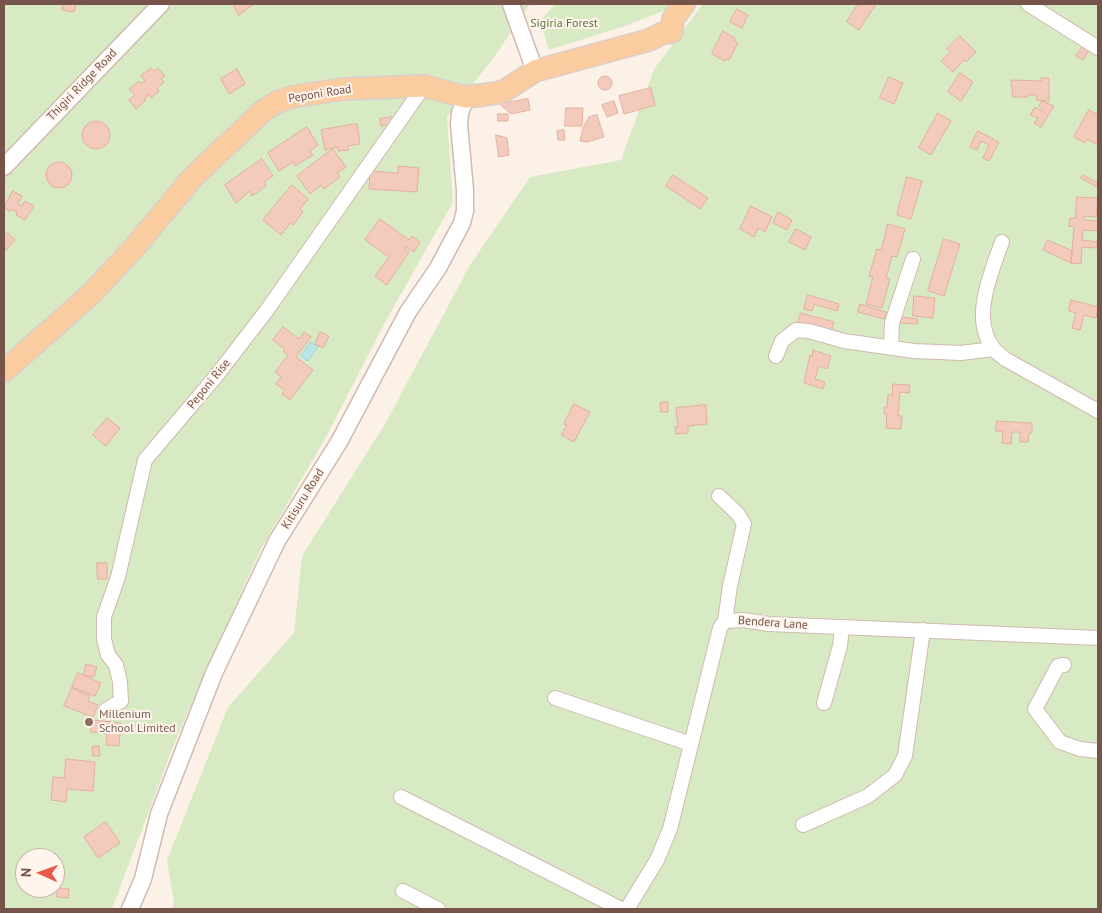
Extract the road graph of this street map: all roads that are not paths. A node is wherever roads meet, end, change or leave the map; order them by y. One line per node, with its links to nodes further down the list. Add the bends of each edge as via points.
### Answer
1 (161, 4): 9 (street, Thigiri Ridge Road)
2 (511, 4): 6 (street)
3 (684, 4): 6 (main road, Peponi Road, via 673,20 672,32)
4 (1028, 4): 5 (street)
5 (1098, 48)
6 (535, 71): 8 (main road, Peponi Road, via 504,91)
7 (424, 86): 8 (main road, Peponi Road); 15 (main road, Peponi Road, via 343,89 291,97 263,111 193,177 90,296); 25 (street, Peponi Rise, via 267,310 217,376 145,460 118,577 104,618 104,639 108,655 116,665 121,701)
8 (466, 97): 31 (street, Kitisuru Road, via 459,124 465,190 462,223 438,268 408,312 339,442 277,541 214,672 159,814 142,879)
9 (4, 167)
10 (1002, 242): 13 (street, via 984,294 984,322)
11 (913, 259): 12 (street, via 892,323)
12 (890, 347): 13 (street, via 961,353); 14 (street, via 796,330 782,341)
13 (993, 349): 16 (street, via 1005,359)
14 (776, 356)
15 (4, 371)
16 (1098, 411)
17 (719, 496): 18 (street, via 744,524)
18 (725, 621): 19 (street, Bendera Lane); 26 (street, Bendera Lane, via 720,628)
19 (842, 627): 20 (street, Bendera Lane); 24 (street)
20 (923, 630): 21 (street, Bendera Lane); 29 (street, via 904,756 896,775 868,796)
21 (1098, 638)
22 (1064, 665): 27 (street, via 1058,666 1035,709 1060,742)
23 (555, 698): 26 (street)
24 (824, 703)
25 (106, 710)
26 (691, 744): 34 (street, Bendera Lane, via 670,830 658,860)
27 (1098, 751)
28 (401, 797): 33 (street)
29 (803, 825)
30 (403, 891): 32 (street)
31 (130, 909)
32 (438, 909)
33 (621, 909)
34 (627, 909)

